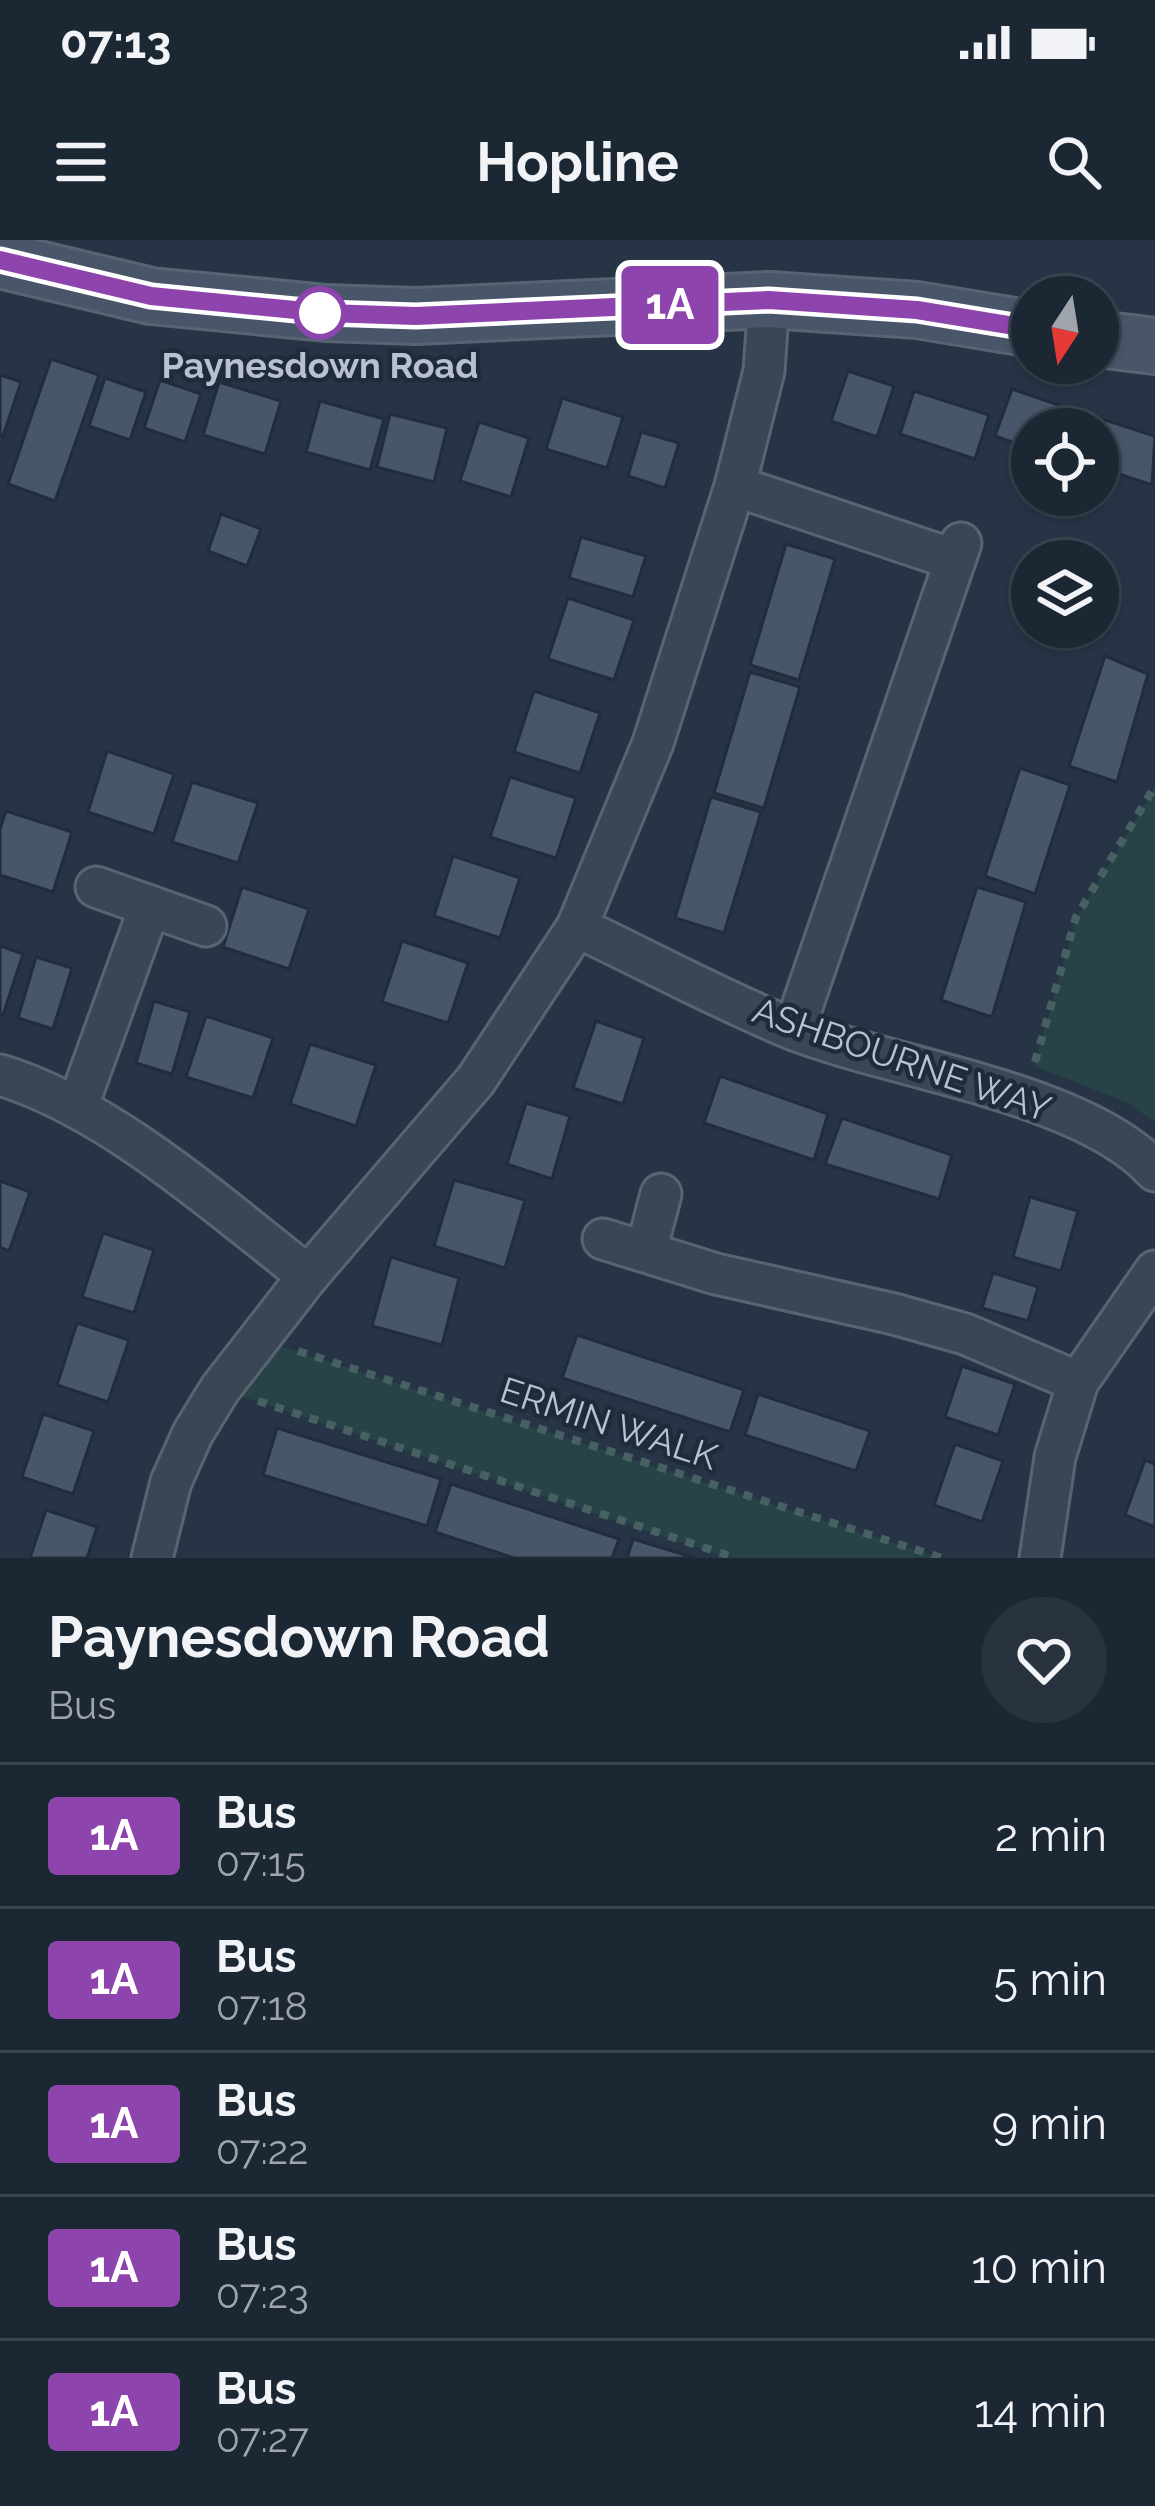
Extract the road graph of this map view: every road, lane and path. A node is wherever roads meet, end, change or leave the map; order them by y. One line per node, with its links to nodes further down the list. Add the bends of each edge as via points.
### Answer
1 (0, 260): 2 (street, via 151,296 326,313)
2 (769, 300): 3 (street); 6 (street, via 764,371)
3 (1011, 326)
4 (1119, 342): 5 (street)
5 (1155, 346)
6 (735, 485): 11 (street, via 653,743); 12 (street, via 958,552)
7 (1155, 786): 14 (path, via 1076,917)
8 (96, 887): 9 (street)
9 (150, 906): 10 (street); 15 (street)
10 (206, 926)
11 (577, 927): 12 (street, ASHBOURNE WAY); 21 (street, via 476,1080)
12 (794, 1030): 14 (street, ASHBOURNE WAY)
13 (0, 1075): 15 (street)
14 (1021, 1099): 16 (street, ASHBOURNE WAY, via 1095,1127)
15 (77, 1108): 21 (street)
16 (1155, 1171)
17 (661, 1194): 19 (street)
18 (604, 1239): 19 (street)
19 (646, 1251): 23 (street, via 965,1334)
20 (1155, 1271): 23 (street)
21 (308, 1276): 22 (street)
22 (259, 1339): 24 (street); 27 (path, ERMIN WALK)
23 (1078, 1382): 28 (street, via 1055,1457)
24 (220, 1389): 25 (street, via 171,1482); 26 (path)
25 (152, 1558)
26 (736, 1558)
27 (942, 1558)
28 (1040, 1558)

